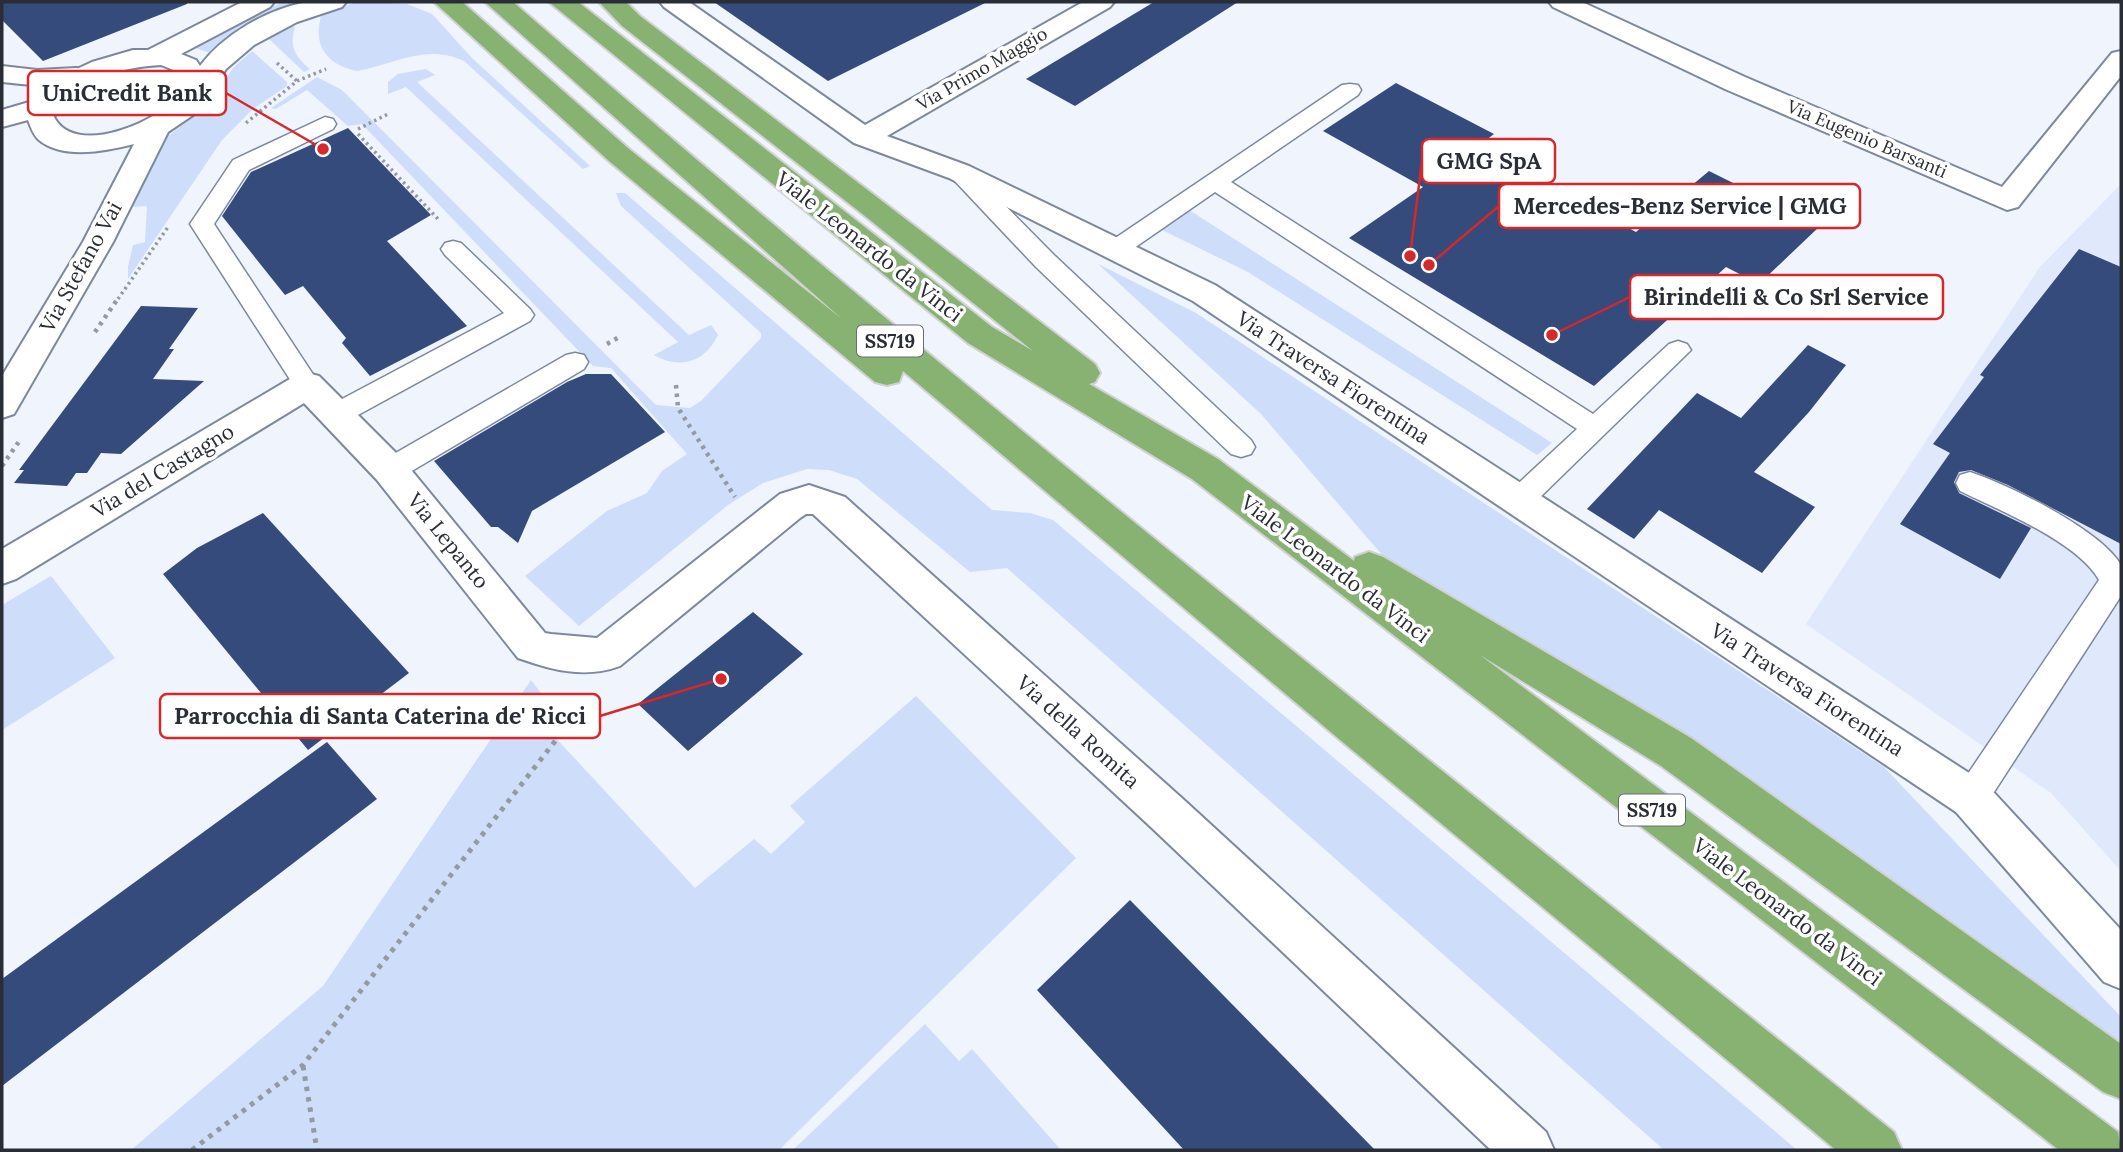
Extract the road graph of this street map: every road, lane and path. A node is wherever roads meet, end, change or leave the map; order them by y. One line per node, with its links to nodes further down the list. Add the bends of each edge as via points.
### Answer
1 (261, 2): 10 (street)
2 (333, 2): 14 (street, via 277,21 245,40)
3 (447, 2): 42 (highway, via 619,155 946,421)
4 (498, 2): 42 (highway, SS719, via 671,156)
5 (562, 2): 37 (highway, Viale Leonardo da Vinci / SS719, via 980,335)
6 (612, 2): 37 (highway)
7 (673, 2): 24 (street, Via Traversa Fiorentina)
8 (1101, 2): 24 (street, Via Primo Maggio)
9 (1563, 2): 11 (street, Via Eugenio Barsanti, via 1735,83 2007,200)
10 (154, 57): 13 (street, via 128,59); 14 (street, via 188,66 197,75)
11 (2121, 59)
12 (2, 75): 13 (street)
13 (76, 76): 17 (street)
14 (198, 86): 21 (street, via 178,114)
15 (2, 90): 17 (street)
16 (1350, 90): 26 (lane)
17 (42, 112): 19 (street); 21 (street, via 54,138 65,141 101,142); 23 (street)
18 (390, 113): 22 (path)
19 (2, 119)
20 (325, 124): 22 (path); 31 (lane, via 241,164 202,224)
21 (157, 126): 33 (street, Via Stefano Vai, via 98,242)
22 (354, 131): 27 (path, via 435,213)
23 (2, 132)
24 (864, 137): 25 (street, Via Traversa Fiorentina)
25 (959, 172): 28 (street, Via Traversa Fiorentina); 36 (lane, via 1045,261)
26 (1215, 182): 28 (lane); 35 (lane)
27 (453, 249): 34 (lane, via 521,315)
28 (1116, 250): 40 (street, Via Traversa Fiorentina, via 1204,293)
29 (1678, 350): 35 (lane)
30 (575, 362): 38 (lane)
31 (307, 385): 34 (street, Via Lepanto); 43 (street, Via del Castagno)
32 (676, 385): 41 (path, via 678,408 745,512)
33 (2, 405)
34 (337, 414): 38 (street, Via Lepanto)
35 (1595, 428): 40 (lane)
36 (1241, 447)
37 (1205, 469): 49 (highway, via 1676,752); 54 (highway, Viale Leonardo da Vinci / SS719)
38 (390, 470): 45 (street, Via Lepanto, via 532,646 557,655)
39 (1970, 483): 44 (lane, via 2084,543)
40 (1519, 500): 46 (street, Via Traversa Fiorentina)
41 (763, 527): 45 (street, Via della Romita); 52 (street, Via della Romita, via 797,501 816,499 832,507)
42 (1109, 527): 53 (highway, SS719)
43 (8, 562)
44 (2116, 571): 46 (lane, via 2115,582)
45 (606, 654): 48 (path, via 570,722)
46 (1971, 798): 47 (street, Via Traversa Fiorentina)
47 (2121, 965)
48 (303, 1065): 50 (path); 51 (path)
49 (2121, 1074)
50 (192, 1150)
51 (317, 1150)
52 (1528, 1150)
53 (1876, 1150)
54 (2100, 1150)

